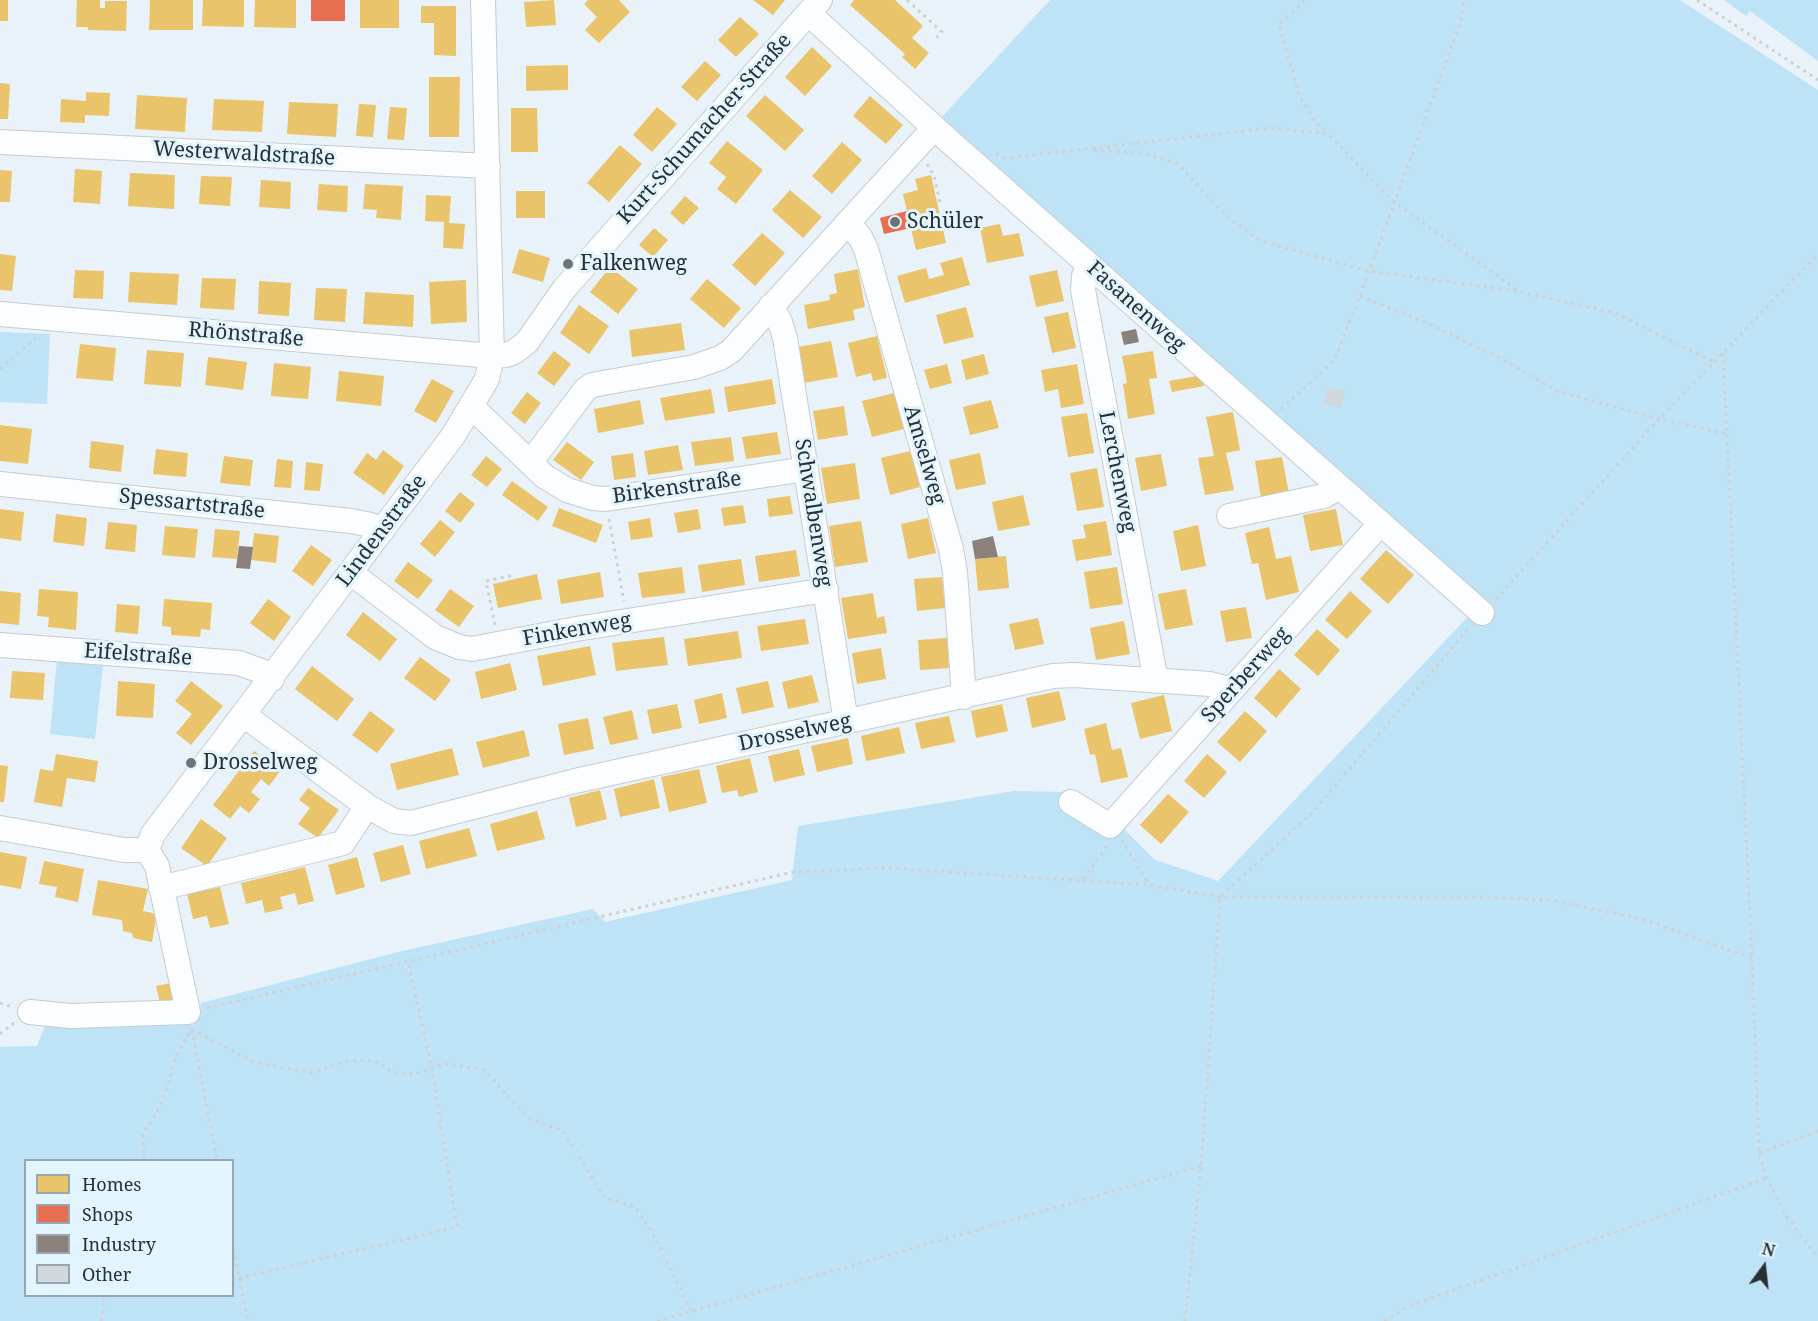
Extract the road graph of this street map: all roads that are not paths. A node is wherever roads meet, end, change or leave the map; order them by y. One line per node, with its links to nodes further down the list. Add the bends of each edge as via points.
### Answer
1 (483, 0): 5 (street, Lindenstraße)
2 (814, 7): 3 (street); 10 (street, Kurt-Schumacher-Straße, via 572,280 527,342 514,352)
3 (934, 128): 6 (street); 7 (street, Fasanenweg)
4 (0, 141): 5 (street, Westerwaldstraße)
5 (488, 166): 10 (street, Lindenstraße)
6 (848, 222): 8 (street); 26 (street, Amselweg, via 866,249 951,549)
7 (1089, 265): 15 (street, Fasanenweg); 24 (street, Lerchenweg, via 1083,290)
8 (771, 306): 12 (street, via 720,358 694,367 592,385); 13 (street, Schwalbenweg, via 785,338)
9 (0, 314): 10 (street, Rhönstraße)
10 (492, 356): 11 (street, Lindenstraße, via 487,379)
11 (472, 407): 12 (street, Birkenstraße); 18 (street, Lindenstraße)
12 (530, 463): 13 (street, Birkenstraße, via 567,490 606,500)
13 (806, 469): 20 (street, Schwalbenweg)
14 (0, 484): 18 (street, Spessartstraße, via 351,521)
15 (1339, 487): 16 (street, via 1324,496); 17 (street, Fasanenweg)
16 (1229, 516)
17 (1380, 524): 21 (street, Fasanenweg); 25 (street, Sperberweg)
18 (382, 531): 19 (street, Lindenstraße)
19 (351, 573): 20 (street, Finkenweg, via 447,643 472,649 576,628); 23 (street, Lindenstraße)
20 (826, 590): 28 (street, Schwalbenweg)
21 (1482, 613)
22 (0, 645): 23 (street, Eifelstraße, via 239,663)
23 (272, 679): 27 (street, Lindenstraße)
24 (1156, 681): 25 (street, Drosselweg, via 1210,684); 26 (street, Drosselweg, via 1053,676)
25 (1229, 693): 29 (street, Sperberweg, via 1114,830)
26 (964, 697): 28 (street, Drosselweg)
27 (244, 715): 30 (street, Drosselweg); 32 (street, Lindenstraße, via 153,834)
28 (846, 722): 30 (street, Drosselweg, via 574,781 411,823 394,821)
29 (1071, 802)
30 (367, 806): 33 (street, via 343,843)
31 (0, 828): 32 (street, via 124,850)
32 (147, 850): 33 (street, via 157,866)
33 (162, 888): 34 (street, via 190,1020)
34 (30, 1012)

